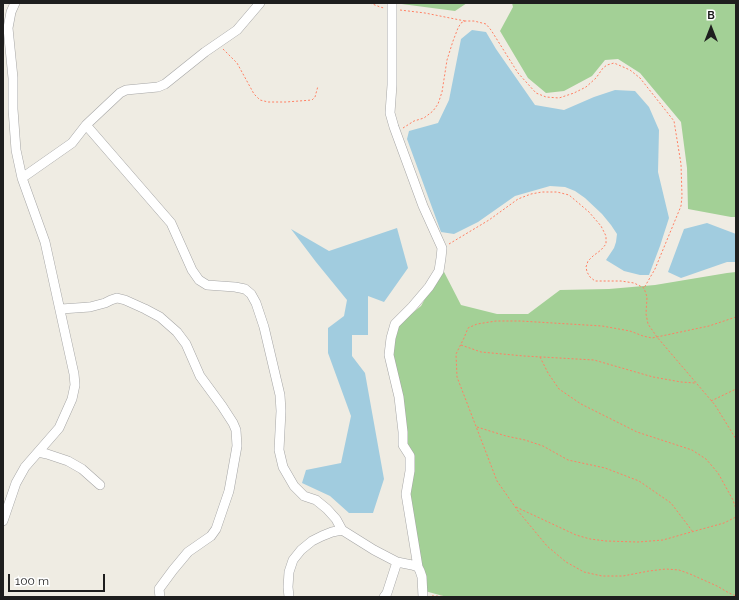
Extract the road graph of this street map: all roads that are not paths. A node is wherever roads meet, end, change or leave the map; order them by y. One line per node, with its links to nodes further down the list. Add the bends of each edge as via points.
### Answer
1 (15, 3): 5 (street, via 8,28 16,150)
2 (260, 3): 4 (street, via 237,30 165,84 158,88 126,90 120,93)
3 (391, 6): 13 (street, via 390,113 423,206 442,249 439,271 429,287 395,324 389,355 399,397 404,432 403,445 410,456 406,494)
4 (86, 125): 5 (street, via 72,143); 11 (street, via 171,223 198,280 207,286 235,287 245,289 251,294 264,327 280,395 279,450 283,467 294,486 304,496 316,500 327,509)
5 (22, 178): 6 (street, via 45,242)
6 (61, 309): 7 (street, via 75,385 72,399 59,428); 14 (street, via 90,307 117,298 160,317 186,344 200,376 236,430 237,446 229,491 216,529 211,536 188,552 173,570 159,588)
7 (38, 452): 8 (street, via 68,461); 9 (street, via 25,467)
8 (100, 485)
9 (5, 507): 10 (street)
10 (3, 521)
11 (342, 530): 12 (street); 15 (street, via 312,541 293,560 289,572)
12 (397, 562): 13 (street); 16 (street)
13 (418, 567): 17 (street, via 422,578)
14 (160, 597)
15 (289, 597)
16 (384, 597)
17 (423, 597)

